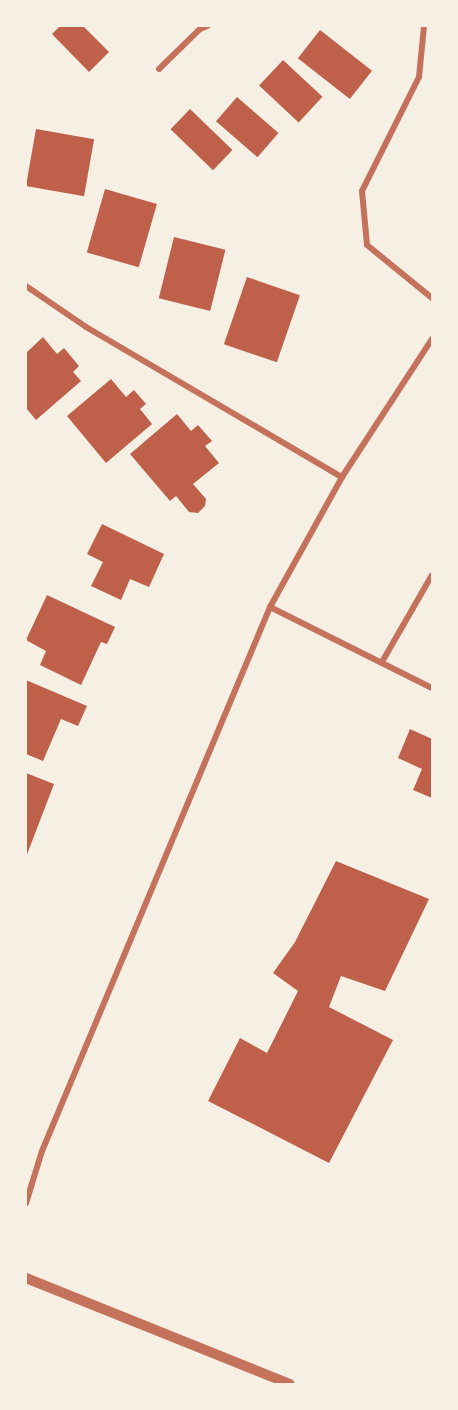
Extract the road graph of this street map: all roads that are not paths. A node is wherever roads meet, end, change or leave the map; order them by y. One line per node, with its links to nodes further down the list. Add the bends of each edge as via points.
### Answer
1 (207, 26): 3 (street)
2 (424, 26): 5 (street, via 419,77 362,191 367,245)
3 (159, 69)
4 (26, 286): 7 (street, via 86,327)
5 (432, 298)
6 (432, 339): 7 (street)
7 (342, 477): 9 (street)
8 (432, 576): 10 (street)
9 (270, 607): 10 (street); 12 (street, via 42,1151)
10 (382, 662): 11 (street)
11 (432, 688)
12 (26, 1203)
13 (26, 1278): 14 (street)
14 (290, 1384)

